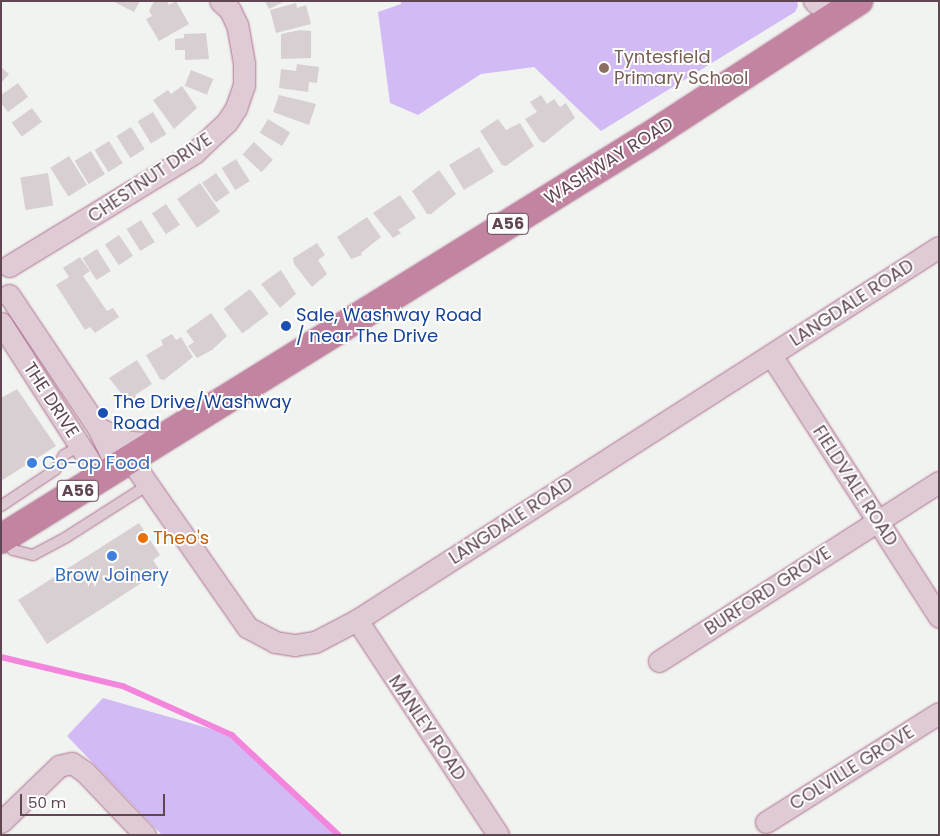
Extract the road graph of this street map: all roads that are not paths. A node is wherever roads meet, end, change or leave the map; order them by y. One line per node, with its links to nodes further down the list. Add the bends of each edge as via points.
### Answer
1 (220, 1): 5 (street, CHESTNUT DRIVE, via 230,10 237,25 244,63 244,85 227,122 194,152)
2 (858, 1): 3 (highway, WASHWAY ROAD / A56)
3 (823, 9): 10 (highway, WASHWAY ROAD / A56, via 638,143)
4 (939, 247): 8 (street, LANGDALE ROAD)
5 (5, 262): 6 (street, via 14,280)
6 (5, 299): 9 (street, THE DRIVE)
7 (1, 323): 11 (street, THE DRIVE)
8 (771, 355): 16 (street, FIELDVALE ROAD); 19 (street, LANGDALE ROAD)
9 (98, 428): 10 (street, THE DRIVE, via 130,442); 12 (street, THE DRIVE)
10 (156, 443): 12 (highway, WASHWAY ROAD / A56)
11 (81, 445): 12 (street, THE DRIVE); 15 (lane, via 64,455 55,470)
12 (116, 468): 14 (street, LANGDALE ROAD); 17 (highway, WASHWAY ROAD / A56)
13 (939, 482): 16 (street, BURFORD GROVE)
14 (148, 484): 17 (lane, via 33,555 13,550); 19 (street, LANGDALE ROAD, via 238,617 259,636 275,642 308,643 333,635)
15 (1, 506)
16 (877, 521): 18 (street, FIELDVALE ROAD); 20 (street, BURFORD GROVE)
17 (3, 538)
18 (939, 617)
19 (357, 620): 25 (street, MANLEY ROAD)
20 (658, 661)
21 (939, 713): 23 (street, COLVILLE GROVE)
22 (1, 822): 24 (street, via 58,766 72,763 85,772)
23 (766, 822)
24 (145, 835)
25 (498, 835)

